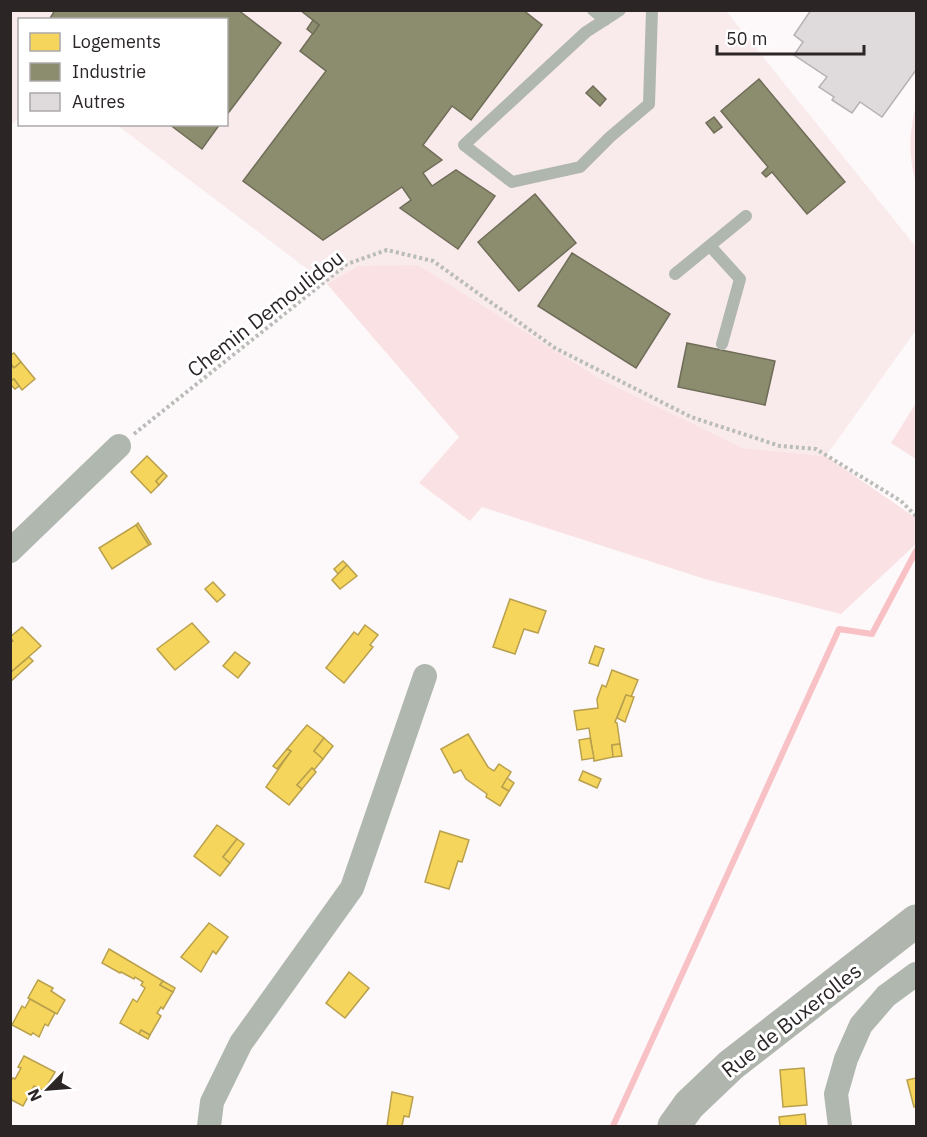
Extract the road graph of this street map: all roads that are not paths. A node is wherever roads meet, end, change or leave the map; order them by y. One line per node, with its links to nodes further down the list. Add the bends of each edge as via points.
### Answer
1 (593, 10): 4 (lane)
2 (620, 10): 4 (lane)
3 (652, 10): 4 (lane, via 649,104 580,167 512,182 464,145 586,32)
4 (605, 20)
5 (746, 216): 6 (lane)
6 (710, 246): 7 (lane); 8 (lane, via 740,279)
7 (675, 274)
8 (722, 344)
9 (119, 446): 10 (street)
10 (10, 551)
11 (425, 676): 14 (street, via 352,888 241,1043 212,1102)
12 (916, 921): 15 (street, Rue de Buxerolles, via 731,1065 689,1105)
13 (916, 974): 16 (street, via 886,996 861,1025 836,1094)
14 (209, 1126)
15 (674, 1126)
16 (840, 1126)

